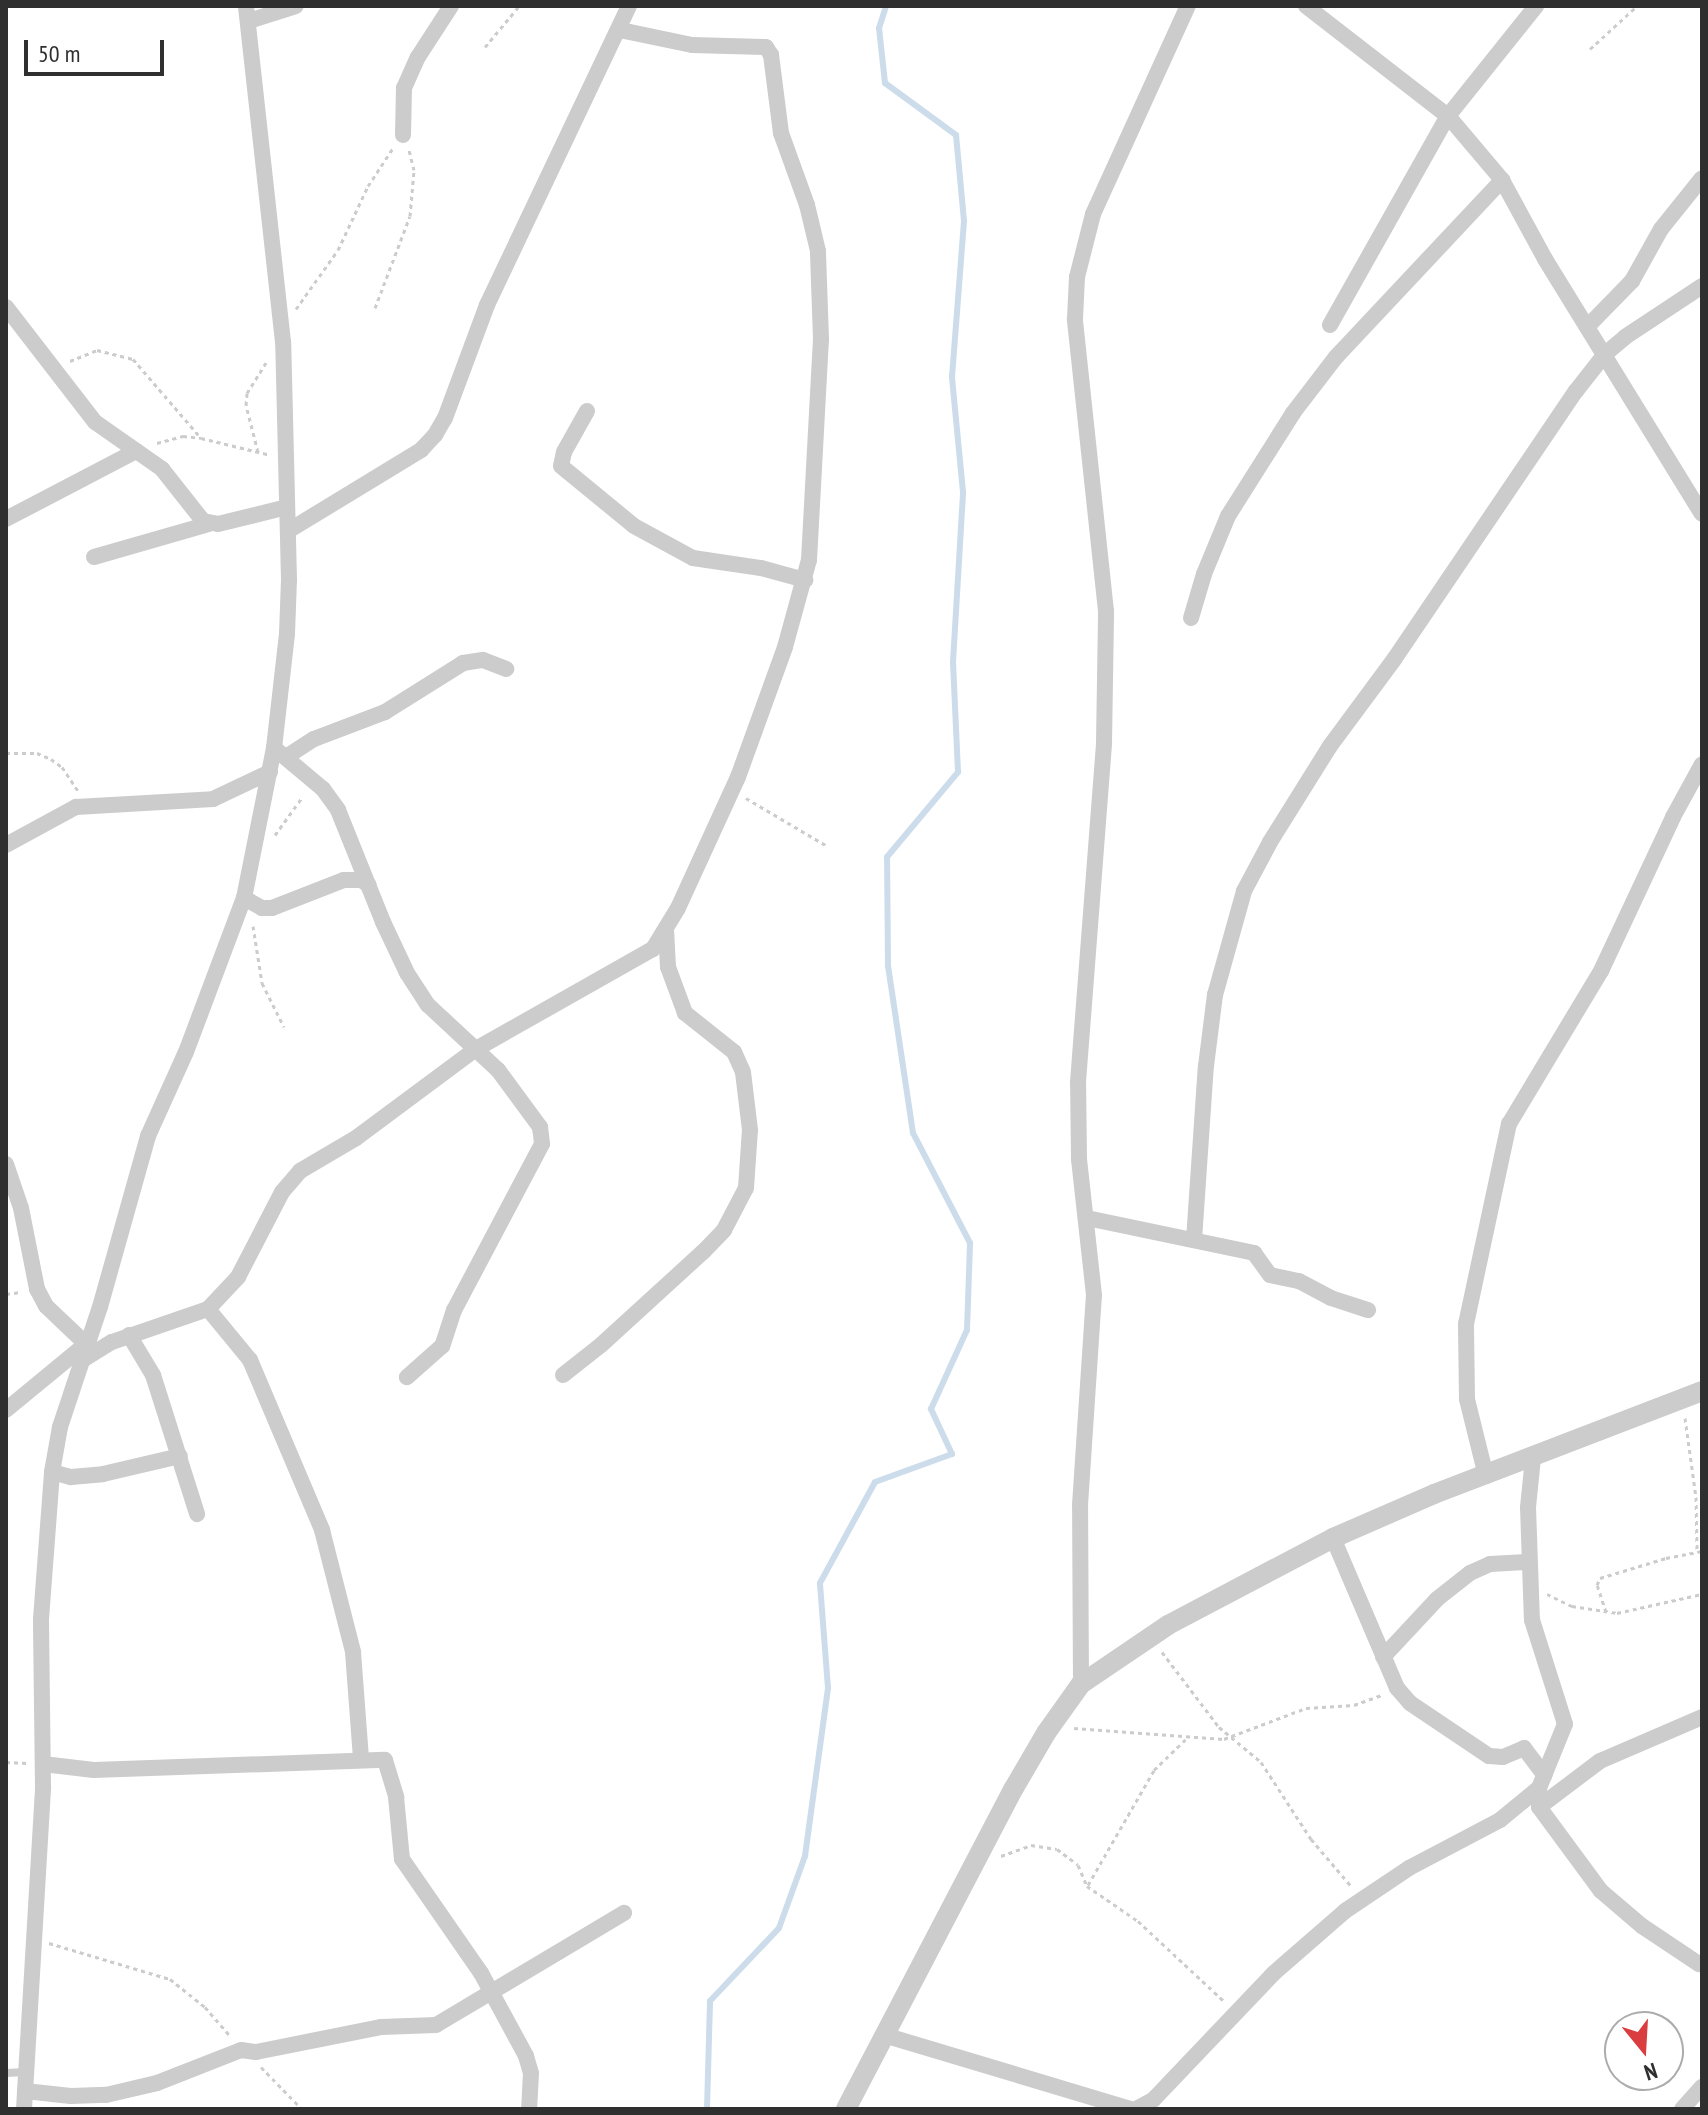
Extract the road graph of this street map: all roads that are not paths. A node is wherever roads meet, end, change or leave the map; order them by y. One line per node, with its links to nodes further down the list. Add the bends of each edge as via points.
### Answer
1 (296, 6): 7 (street)
2 (451, 6): 10 (street, via 404,88)
3 (629, 6): 8 (street)
4 (1188, 6): 38 (street, via 1093,214 1077,277 1075,319 1106,611 1102,770 1078,1082 1079,1159)
5 (1306, 6): 9 (street)
6 (1526, 9): 9 (street)
7 (248, 13): 20 (street, via 283,336)
8 (620, 30): 24 (street, via 487,305 435,435 421,450); 26 (street, via 692,45 760,45 771,55 781,133 814,230 821,283 812,535)
9 (1448, 116): 12 (street); 15 (street)
10 (403, 135)
11 (1702, 178): 16 (street, via 1653,240 1632,281)
12 (1502, 180): 16 (street); 27 (street, via 1336,357 1293,413 1228,516)
13 (1702, 286): 17 (street)
14 (6, 307): 19 (street, via 95,422)
15 (1330, 325)
16 (1589, 325): 17 (street)
17 (1605, 354): 21 (street); 39 (street, via 1330,746 1244,891 1215,995)
18 (587, 411): 26 (street, via 561,466 634,526 693,558)
19 (136, 451): 22 (street); 23 (street, via 162,469)
20 (287, 507): 23 (street); 24 (street)
21 (1702, 514)
22 (6, 519)
23 (209, 524): 25 (street)
24 (288, 531): 29 (street)
25 (94, 557)
26 (805, 580): 35 (street, via 762,718)
27 (1191, 618)
28 (506, 669): 29 (street, via 483,660 463,663 385,712)
29 (280, 753): 31 (street); 33 (street, via 338,810)
30 (1702, 764): 52 (street, via 1601,971 1509,1124 1466,1324 1467,1399)
31 (270, 772): 32 (street, via 213,799 85,805); 34 (street)
32 (6, 845)
33 (369, 885): 34 (street, via 344,880 272,908); 36 (street, via 407,973 428,1005)
34 (248, 900): 43 (street, via 148,1136)
35 (666, 931): 36 (street, via 639,958); 45 (street, via 668,967 685,1013 734,1052 743,1072 750,1130 746,1188 724,1230 704,1251)
36 (476, 1049): 40 (street, via 291,1179 238,1277); 46 (street, via 530,1112 540,1127 542,1144 454,1310 442,1346)
37 (6, 1164): 43 (street, via 37,1289 46,1306)
38 (1087, 1218): 39 (street); 57 (street, via 1094,1295 1080,1505)
39 (1194, 1240): 41 (street, via 1254,1253 1270,1275 1299,1281)
40 (208, 1309): 42 (street); 59 (street, via 250,1360 315,1511 353,1652)
41 (1368, 1310)
42 (129, 1335): 44 (street); 49 (street, via 153,1375)
43 (86, 1344): 44 (street); 48 (street)
44 (81, 1361): 51 (street)
45 (563, 1375)
46 (407, 1377)
47 (1702, 1391): 50 (street)
48 (6, 1410)
49 (180, 1456): 51 (street, via 103,1474 71,1477); 53 (street)
50 (1533, 1458): 52 (street); 55 (street)
51 (52, 1472): 60 (street, via 41,1619)
52 (1486, 1476): 54 (street)
53 (197, 1514)
54 (1333, 1538): 56 (street); 57 (street, via 1151,1636)
55 (1528, 1562): 56 (street, via 1490,1564 1470,1573 1437,1599); 61 (street, via 1537,1641 1565,1724)
56 (1383, 1657): 61 (street, via 1410,1703 1489,1756 1503,1757 1524,1748)
57 (1081, 1684): 66 (street, via 1051,1725 970,1868)
58 (1702, 1717): 62 (street, via 1600,1761)
59 (361, 1758): 60 (street, via 132,1770); 65 (street, via 385,1760 396,1797 402,1859)
60 (43, 1764): 67 (street)
61 (1542, 1782): 62 (street); 74 (street, via 1489,1826 1361,1898 1312,1937 1153,2100)
62 (1539, 1807): 64 (street, via 1601,1891)
63 (624, 1913): 65 (street)
64 (1699, 1964)
65 (492, 1994): 70 (street, via 436,2025 353,2030 245,2050 106,2095); 72 (street, via 526,2056 531,2073)
66 (884, 2035): 73 (street); 74 (street)
67 (26, 2072): 68 (lane); 70 (street)
68 (6, 2073)
69 (1702, 2087): 75 (street)
70 (25, 2091): 71 (street)
71 (24, 2109)
72 (529, 2109)
73 (846, 2109)
74 (1133, 2109)
75 (1682, 2109)

